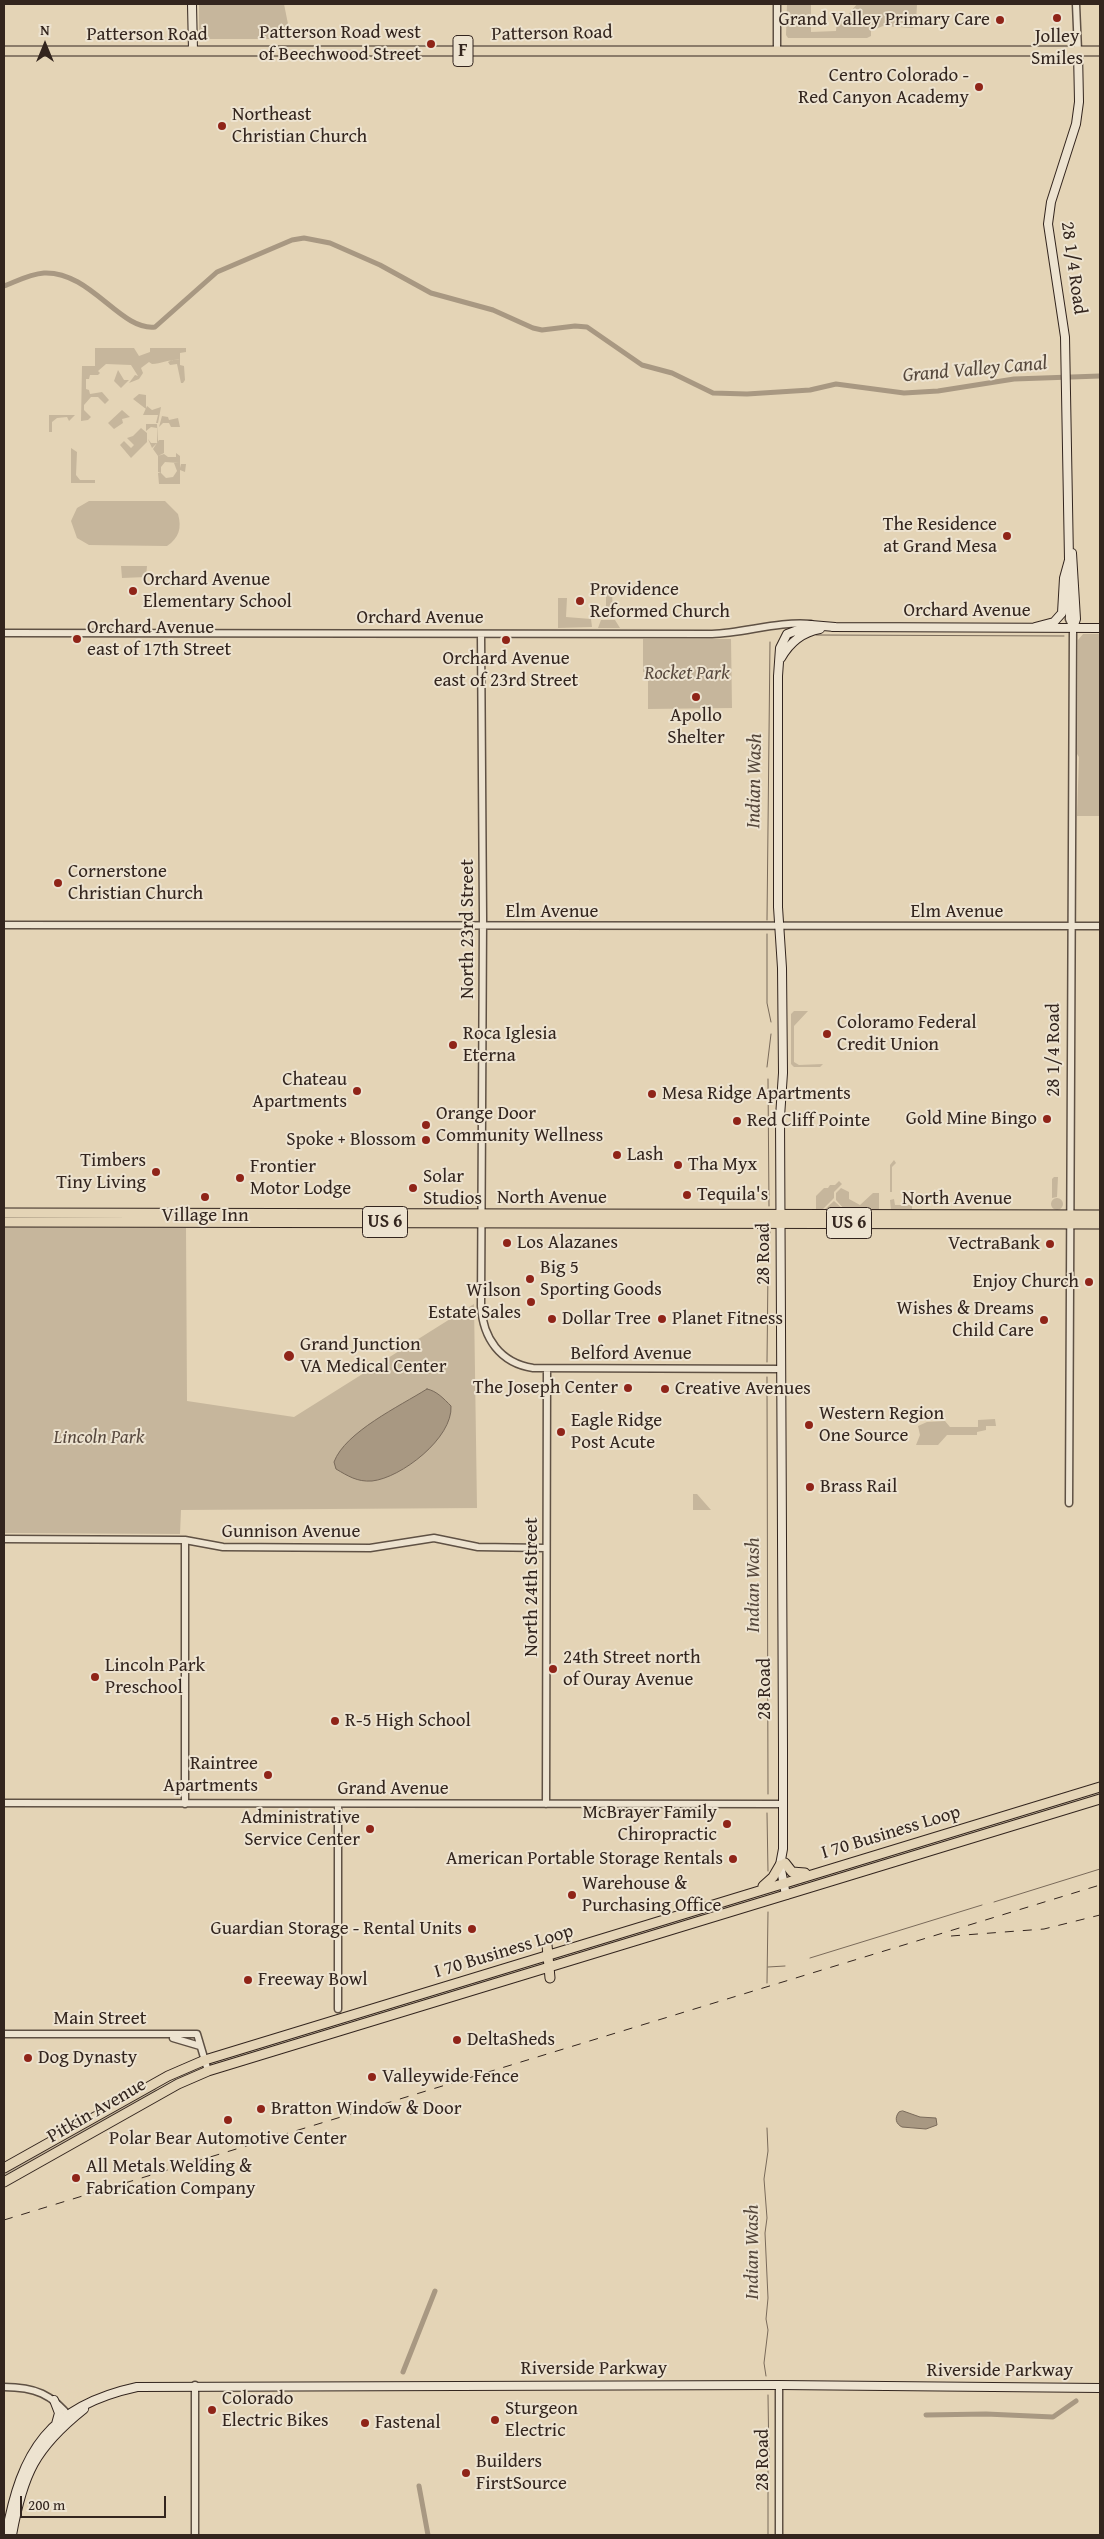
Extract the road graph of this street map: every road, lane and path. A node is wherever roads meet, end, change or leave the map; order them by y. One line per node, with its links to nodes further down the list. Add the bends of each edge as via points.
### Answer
1 (192, 4): 6 (main road)
2 (777, 4): 4 (street)
3 (1076, 4): 7 (street, 28 1/4 Road)
4 (777, 50): 6 (main road, Patterson Road / F); 7 (main road, Patterson Road / F)
5 (4, 51): 6 (main road, Patterson Road / F)
6 (193, 51)
7 (1078, 51): 8 (main road, Patterson Road / F); 9 (main road, 28 1/4 Road, via 1076,124 1048,216 1050,246 1064,317)
8 (1100, 51)
9 (1070, 541): 10 (main road, 28 1/4 Road); 15 (main road, 28 1/4 Road, via 1076,619)
10 (1068, 560): 14 (main road, via 1062,613 1054,622); 15 (street, 28 1/4 Road, via 1069,620)
11 (778, 624): 12 (street, Orchard Avenue); 18 (street, Orchard Avenue, via 712,634); 19 (street)
12 (820, 624): 13 (main road, Orchard Avenue); 19 (main road)
13 (835, 627): 14 (main road, Orchard Avenue); 20 (main road, Orchard Avenue)
14 (1035, 627): 15 (main road, Orchard Avenue)
15 (1073, 628): 16 (main road, Orchard Avenue); 24 (street, 28 1/4 Road)
16 (1100, 628)
17 (4, 633): 18 (street, Orchard Avenue)
18 (481, 634): 23 (street, North 23rd Street)
19 (787, 634): 20 (street, Orchard Avenue); 21 (main road, 28 Road, via 781,643)
20 (803, 634): 21 (main road, via 790,644)
21 (780, 659): 26 (main road, 28 Road)
22 (4, 925): 23 (street, Elm Avenue)
23 (483, 926): 26 (street, Elm Avenue); 34 (street, North 23rd Street)
24 (1070, 926): 25 (street, Elm Avenue); 26 (street, Elm Avenue); 39 (street, 28 1/4 Road)
25 (1100, 926)
26 (779, 927): 36 (main road, 28 Road, via 783,1073)
27 (4, 1213): 31 (main road, North Avenue / US 6)
28 (194, 1213): 29 (main road, North Avenue / US 6); 31 (main road, North Avenue / US 6); 41 (main road, via 189,1218)
29 (244, 1213): 32 (main road, North Avenue / US 6); 42 (main road, via 209,1217)
30 (1100, 1215): 39 (main road, North Avenue / US 6)
31 (39, 1218): 40 (main road, North Avenue / US 6); 41 (main road, North Avenue / US 6)
32 (275, 1218): 33 (main road, North Avenue / US 6); 33 (main road, North Avenue / US 6, via 306,1222 311,1218); 42 (main road, North Avenue / US 6)
33 (335, 1218): 34 (main road, North Avenue / US 6); 34 (main road, North Avenue / US 6, via 373,1214)
34 (482, 1218): 35 (main road, North Avenue / US 6); 35 (main road, North Avenue / US 6, via 660,1223 674,1218); 44 (street, North 23rd Street, via 482,1313)
35 (703, 1218): 36 (main road, North Avenue / US 6); 36 (main road, North Avenue / US 6, via 734,1218 743,1214)
36 (780, 1219): 37 (main road, North Avenue / US 6); 37 (main road, North Avenue / US 6, via 841,1223); 46 (main road, 28 Road)
37 (887, 1219): 38 (main road, North Avenue / US 6); 38 (main road, North Avenue / US 6, via 930,1215)
38 (964, 1219): 39 (main road, North Avenue / US 6)
39 (1070, 1220): 43 (main road, North Avenue / US 6); 47 (street, 28 1/4 Road)
40 (4, 1222)
41 (166, 1222): 42 (main road, North Avenue / US 6)
42 (202, 1222)
43 (1100, 1224)
44 (490, 1342): 45 (street, Belford Avenue, via 512,1362 524,1367)
45 (547, 1369): 46 (street, Belford Avenue); 50 (street, North 24th Street)
46 (781, 1369): 57 (main road, 28 Road)
47 (1069, 1503)
48 (4, 1539): 49 (street, Gunnison Avenue)
49 (185, 1540): 50 (street, Gunnison Avenue, via 223,1547 370,1548 434,1538 478,1547); 54 (street)
50 (546, 1548): 56 (street, North 24th Street)
51 (1100, 1787): 58 (main road, I 70 Business Loop)
52 (1100, 1799): 59 (main road, I 70 Business Loop)
53 (4, 1803): 54 (street, Grand Avenue)
54 (185, 1804): 55 (street, Grand Avenue)
55 (338, 1804): 56 (street, Grand Avenue); 72 (street)
56 (546, 1804): 57 (street, Grand Avenue)
57 (783, 1804): 60 (main road, 28 Road)
58 (952, 1832): 59 (main road); 61 (main road, I 70 Business Loop)
59 (958, 1842): 63 (main road, I 70 Business Loop)
60 (783, 1864): 61 (main road, via 794,1873); 62 (main road, 28 Road); 64 (main road, via 767,1884)
61 (818, 1872): 62 (main road, I 70 Business Loop)
62 (783, 1882): 63 (main road, 28 Road); 64 (main road, I 70 Business Loop)
63 (786, 1895): 67 (main road, I 70 Business Loop)
64 (740, 1896): 66 (main road, I 70 Business Loop)
65 (687, 1902): 66 (main road)
66 (690, 1912): 67 (main road); 69 (main road, I 70 Business Loop)
67 (693, 1922): 70 (main road, I 70 Business Loop)
68 (547, 1945): 69 (main road)
69 (547, 1955): 70 (main road); 76 (main road, I 70 Business Loop)
70 (548, 1967): 71 (main road); 77 (main road, I 70 Business Loop)
71 (550, 1978)
72 (338, 2009)
73 (4, 2034): 74 (street, Main Street)
74 (134, 2034): 75 (street, via 180,2039); 75 (street, Main Street, via 197,2034)
75 (200, 2046): 76 (street)
76 (204, 2060): 77 (street); 78 (main road, I 70 Business Loop, via 168,2076)
77 (208, 2071): 79 (main road, Pitkin Avenue, via 178,2084)
78 (4, 2168)
79 (4, 2182)
80 (195, 2386): 81 (main road, Riverside Parkway); 85 (main road, Riverside Parkway, via 137,2387 91,2402); 89 (street)
81 (779, 2386): 83 (main road, Riverside Parkway); 90 (street, 28 Road)
82 (4, 2387): 84 (street, via 33,2389)
83 (1100, 2388)
84 (54, 2400): 85 (street); 86 (main road, via 59,2413)
85 (70, 2416): 86 (main road, Riverside Parkway); 88 (main road, Riverside Parkway, via 31,2466)
86 (56, 2424): 87 (main road, Riverside Parkway, via 22,2471)
87 (6, 2535)
88 (12, 2535)
89 (195, 2535)
90 (779, 2535)

